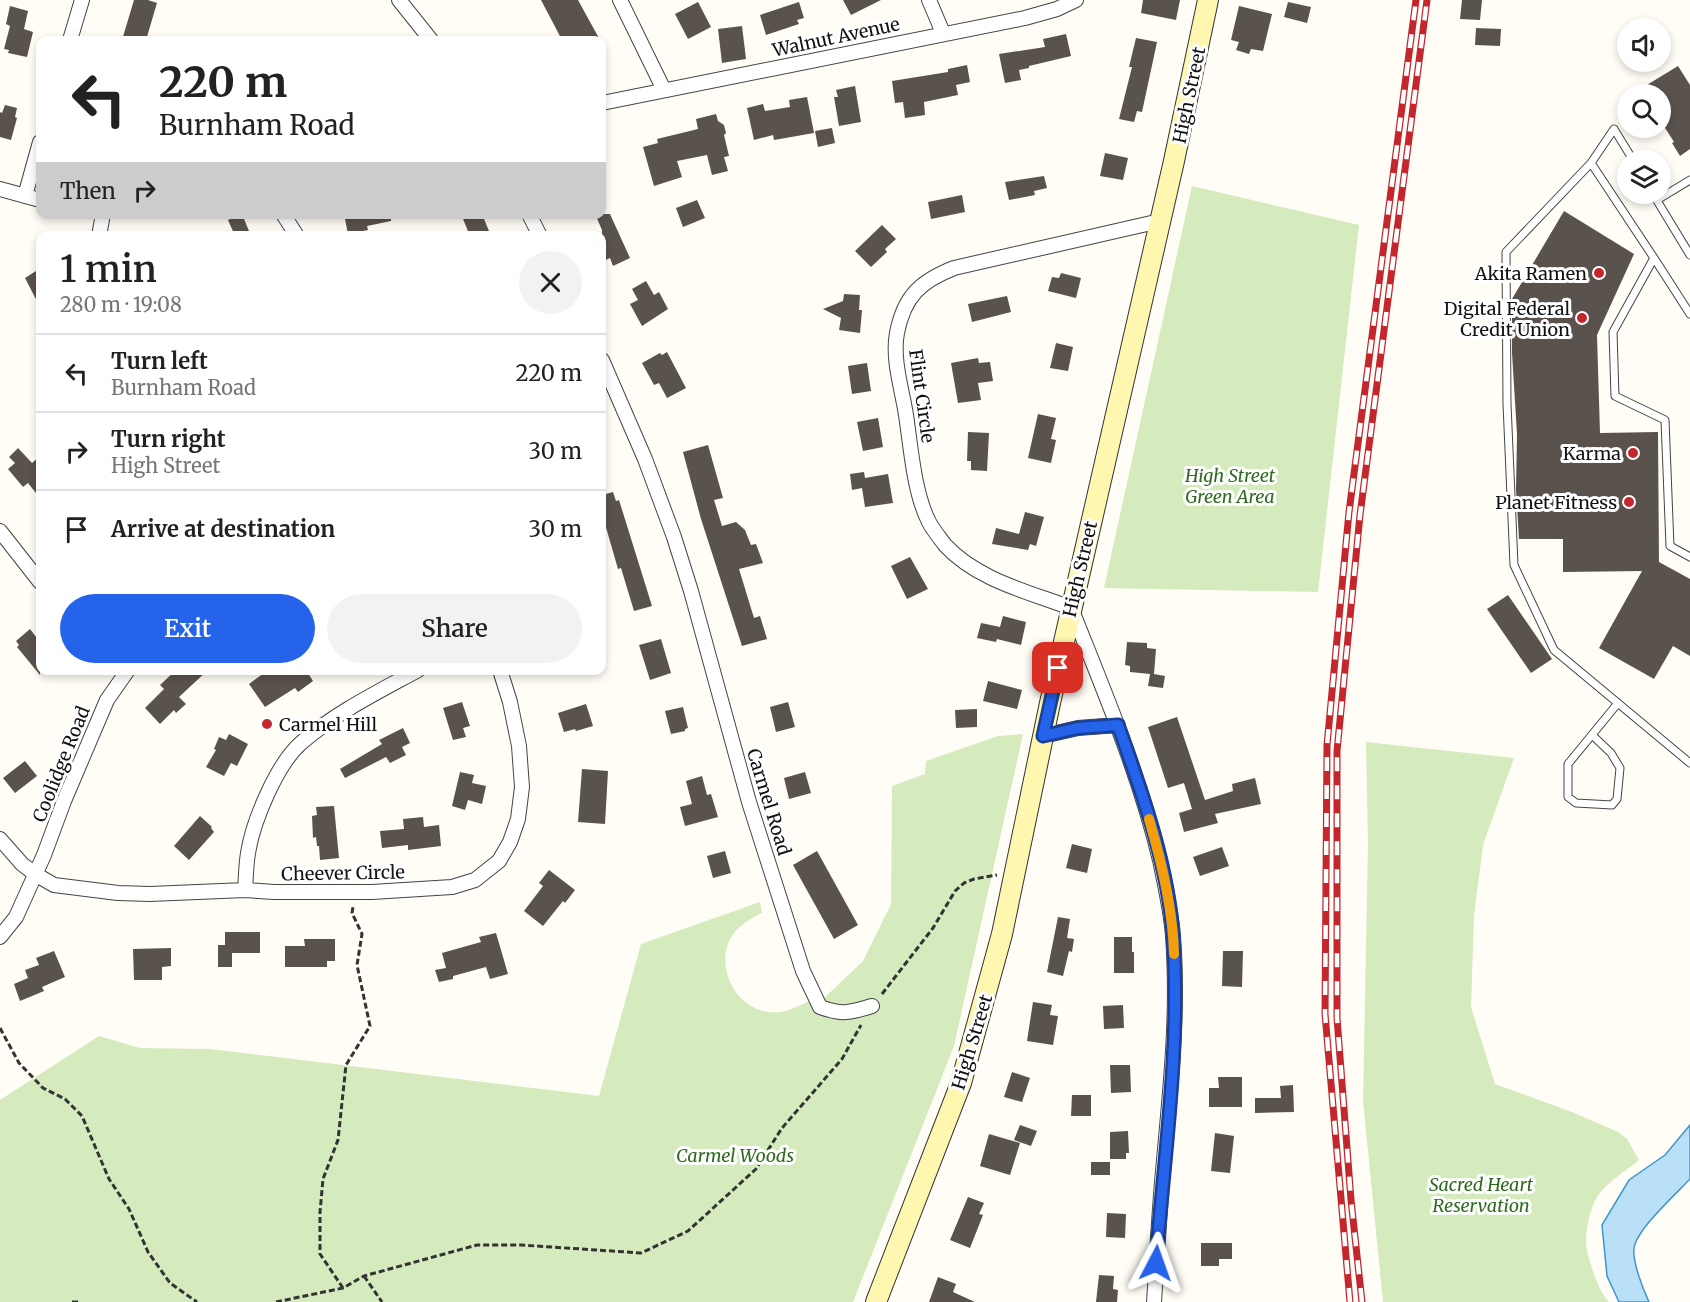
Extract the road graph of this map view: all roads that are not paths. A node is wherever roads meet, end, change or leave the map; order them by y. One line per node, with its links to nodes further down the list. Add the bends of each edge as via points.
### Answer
1 (82, 0): 8 (street)
2 (399, 0): 9 (street)
3 (620, 0): 10 (street)
4 (929, 0): 7 (street)
5 (1076, 0): 7 (street, Walnut Avenue, via 1025,18)
6 (1208, 0): 21 (main road, High Street)
7 (943, 33): 10 (street, Walnut Avenue)
8 (71, 36)
9 (428, 36)
10 (664, 90): 11 (street, Walnut Avenue)
11 (606, 102)
12 (1627, 150): 14 (lane, via 1614,129)
13 (36, 156): 18 (street)
14 (1591, 163): 23 (lane); 33 (lane, via 1506,252 1514,565 1554,650)
15 (1690, 180): 17 (lane)
16 (0, 189): 18 (street)
17 (1671, 189)
18 (25, 196): 19 (street)
19 (36, 199)
20 (1659, 204): 22 (lane)
21 (1160, 221): 29 (main road, High Street); 29 (street, Flint Circle, via 954,268 932,277 908,303 897,334 896,355 914,465 929,522 946,545 968,563 998,581)
22 (1690, 255)
23 (1654, 258): 24 (lane); 27 (lane, via 1613,332 1615,396 1665,420 1670,546)
24 (1690, 314)
25 (606, 369): 42 (street, Carmel Road, via 645,459 684,569 749,802 803,971 820,1007 837,1013)
26 (0, 531): 28 (street)
27 (1690, 557)
28 (36, 577)
29 (1071, 608): 34 (street); 36 (main road, High Street)
30 (123, 675): 39 (street, Coolidge Road, via 107,700)
31 (409, 675): 40 (street, via 337,716 299,744 279,772 260,811 248,852)
32 (502, 675): 40 (street, Cheever Circle, via 519,746 522,787 518,819 499,861 475,880 452,887 355,892)
33 (1618, 703): 35 (lane); 37 (lane)
34 (1118, 725): 36 (street); 44 (street, via 1154,834 1173,935 1174,1031)
35 (1592, 735): 35 (lane, via 1568,764 1568,797 1576,803 1612,805 1617,799 1620,768)
36 (1043, 736): 43 (main road, High Street, via 988,989 961,1083)
37 (1690, 763)
38 (0, 839): 39 (street, Cheever Circle)
39 (35, 874): 40 (street, Cheever Circle, via 54,885 118,893); 41 (street, Coolidge Road, via 16,917)
40 (245, 890)
41 (0, 937)
42 (872, 1006)
43 (876, 1302)
44 (1154, 1302)

